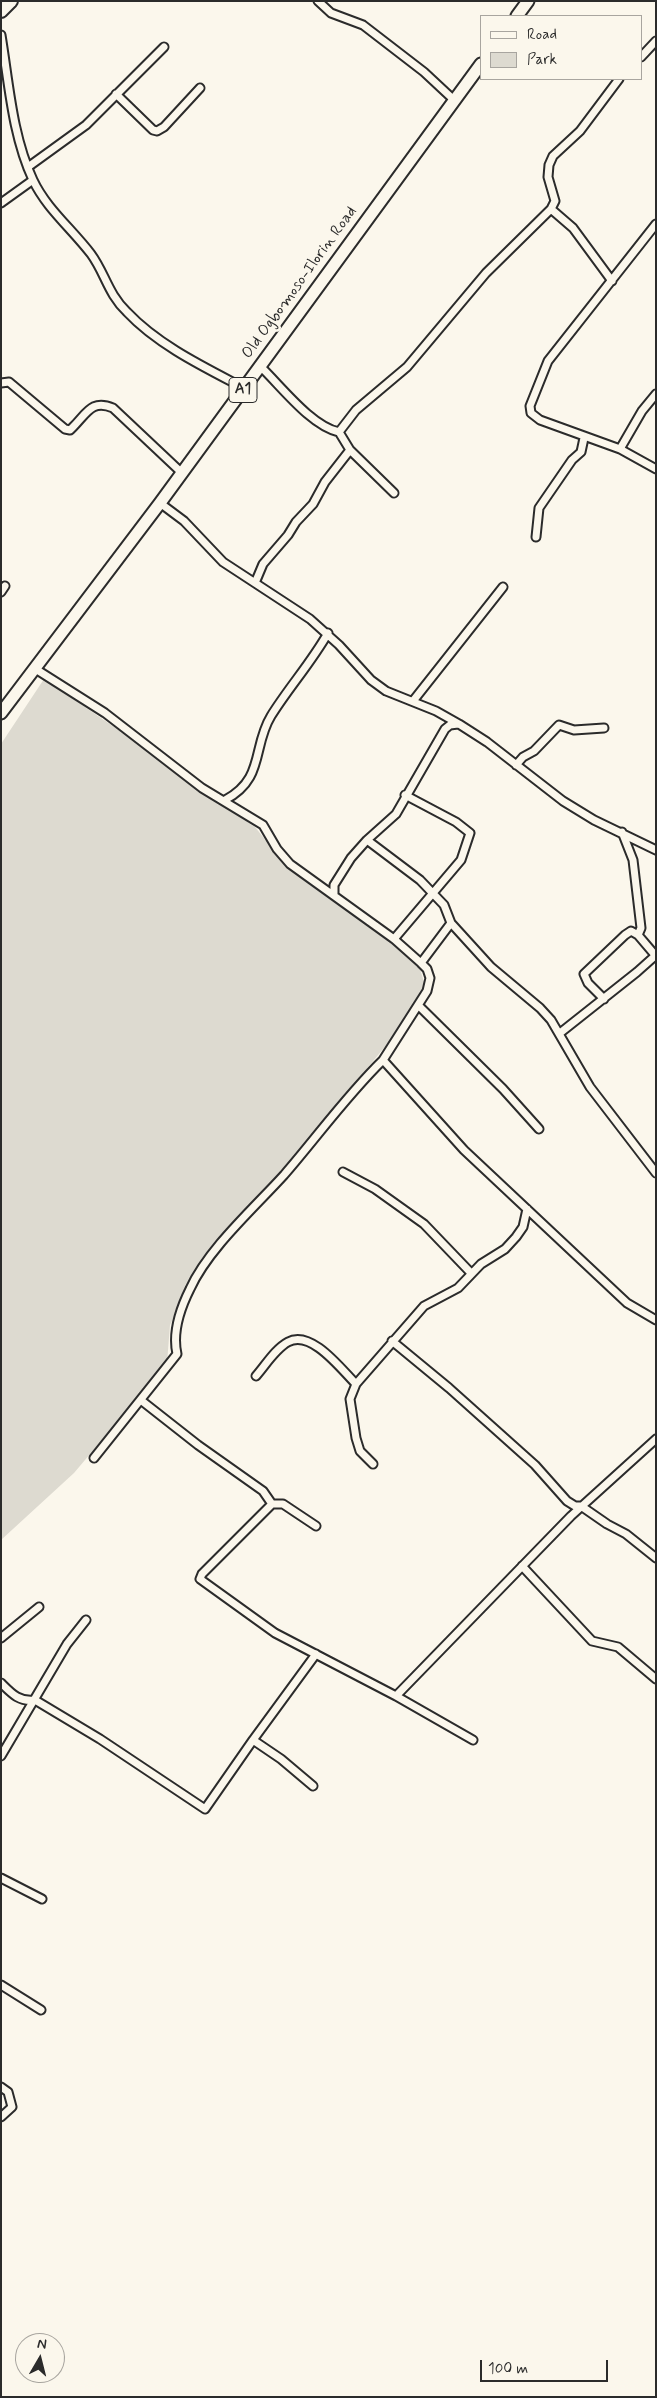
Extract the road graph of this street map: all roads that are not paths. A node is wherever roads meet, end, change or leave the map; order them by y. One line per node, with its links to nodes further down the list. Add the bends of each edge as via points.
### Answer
1 (11, 1): 4 (highway)
2 (318, 1): 16 (street, via 331,13 363,25 424,72)
3 (528, 1): 5 (highway)
4 (1, 11)
5 (518, 15)
6 (1, 35): 8 (street)
7 (656, 41): 10 (street)
8 (2, 46): 12 (street)
9 (164, 47): 15 (street)
10 (642, 56)
11 (480, 65): 16 (highway, Old Ogbomoso-Ilorin Road / A1)
12 (4, 68): 17 (street, via 18,140)
13 (618, 80): 20 (street, via 580,131 553,156 548,177 555,201)
14 (200, 88): 15 (street, via 157,131)
15 (116, 94): 17 (street, via 86,125)
16 (454, 100): 23 (highway, Old Ogbomoso-Ilorin Road / A1)
17 (28, 167): 18 (street)
18 (33, 180): 19 (street); 25 (street, via 48,204 94,258 108,288 127,313 189,360)
19 (1, 203)
20 (551, 209): 22 (street, via 573,228); 27 (street, via 486,272 407,367 356,410)
21 (656, 224): 22 (street)
22 (612, 281): 28 (street, via 548,361 530,406 540,420)
23 (260, 366): 25 (highway, Old Ogbomoso-Ilorin Road / A1); 27 (street, via 312,417 329,430)
24 (1, 383): 32 (street, via 9,382 70,430 94,406 103,403 113,408)
25 (244, 388): 32 (highway, Old Ogbomoso-Ilorin Road / A1)
26 (656, 394): 29 (street)
27 (340, 432): 30 (street)
28 (584, 438): 29 (street); 35 (street, via 581,452 539,508)
29 (620, 449): 31 (street)
30 (350, 450): 33 (street); 36 (street, via 325,482 313,504 263,564)
31 (656, 469)
32 (182, 473): 34 (highway, Old Ogbomoso-Ilorin Road / A1)
33 (394, 493)
34 (160, 502): 36 (street, via 184,520 217,558); 39 (highway, Old Ogbomoso-Ilorin Road / A1)
35 (536, 537)
36 (255, 583): 38 (street)
37 (503, 586): 40 (street)
38 (328, 634): 40 (street, via 372,680 386,691); 46 (street, via 271,716 264,729 256,764 245,783 240,791)
39 (34, 668): 41 (highway, Old Ogbomoso-Ilorin Road / A1); 46 (street, via 105,713 202,788)
40 (413, 701): 42 (street)
41 (1, 713)
42 (459, 724): 44 (street); 45 (street, via 445,729)
43 (604, 728): 44 (street, via 574,730 559,726)
44 (516, 765): 47 (street, via 563,801)
45 (406, 795): 48 (street, via 396,814); 50 (street, via 470,833 461,860)
46 (225, 800): 51 (street, via 264,825 277,850 290,864)
47 (622, 832): 49 (street); 53 (street, via 633,860 641,928)
48 (367, 840): 50 (street); 51 (street, via 339,876 334,885)
49 (654, 846)
50 (432, 893): 52 (street, via 444,905); 54 (street)
51 (334, 895): 54 (street)
52 (451, 923): 56 (street); 59 (street, via 491,967 540,1008)
53 (638, 935): 55 (street); 57 (street, via 631,931 625,935 584,974)
54 (394, 939): 56 (street)
55 (656, 955): 57 (street)
56 (421, 963): 58 (street, via 427,970 430,983)
57 (604, 999): 59 (street)
58 (419, 1006): 60 (street); 61 (street, via 503,1089)
59 (560, 1033): 62 (street, via 590,1087)
60 (383, 1060): 64 (street, via 464,1150); 70 (street, via 219,1246 197,1276 178,1322 174,1342 177,1354)
61 (538, 1129)
62 (655, 1171)
63 (343, 1172): 65 (street, via 375,1189 424,1224)
64 (527, 1209): 65 (street, via 523,1227 516,1237); 66 (street, via 627,1303)
65 (472, 1273): 67 (street, via 458,1288 424,1306)
66 (656, 1320)
67 (392, 1341): 69 (street); 75 (street, via 535,1465 567,1501)
68 (256, 1376): 69 (street, via 282,1346 299,1339 318,1348)
69 (356, 1384): 73 (street, via 350,1399 356,1438 360,1452)
70 (142, 1401): 72 (street); 74 (street, via 263,1491)
71 (656, 1438): 75 (street)
72 (94, 1458)
73 (372, 1464)
74 (272, 1504): 76 (street, via 283,1504); 82 (street, via 200,1579 269,1629)
75 (582, 1506): 77 (street); 78 (street)
76 (316, 1526)
77 (656, 1558)
78 (522, 1566): 83 (street, via 592,1641 618,1647); 85 (street)
79 (39, 1607): 81 (street)
80 (86, 1620): 86 (street)
81 (1, 1638)
82 (316, 1654): 85 (street); 87 (street)
83 (656, 1679)
84 (1, 1683): 86 (street, via 14,1696 24,1701)
85 (396, 1696): 88 (street)
86 (35, 1700): 87 (street, via 205,1809); 89 (street)
87 (253, 1740): 90 (street)
88 (473, 1740)
89 (1, 1756)
90 (313, 1786)
91 (1, 1878): 92 (street)
92 (42, 1899)
93 (1, 1985): 94 (street)
94 (40, 2010)
95 (1, 2087): 96 (street, via 8,2092 12,2107)
96 (1, 2117)

